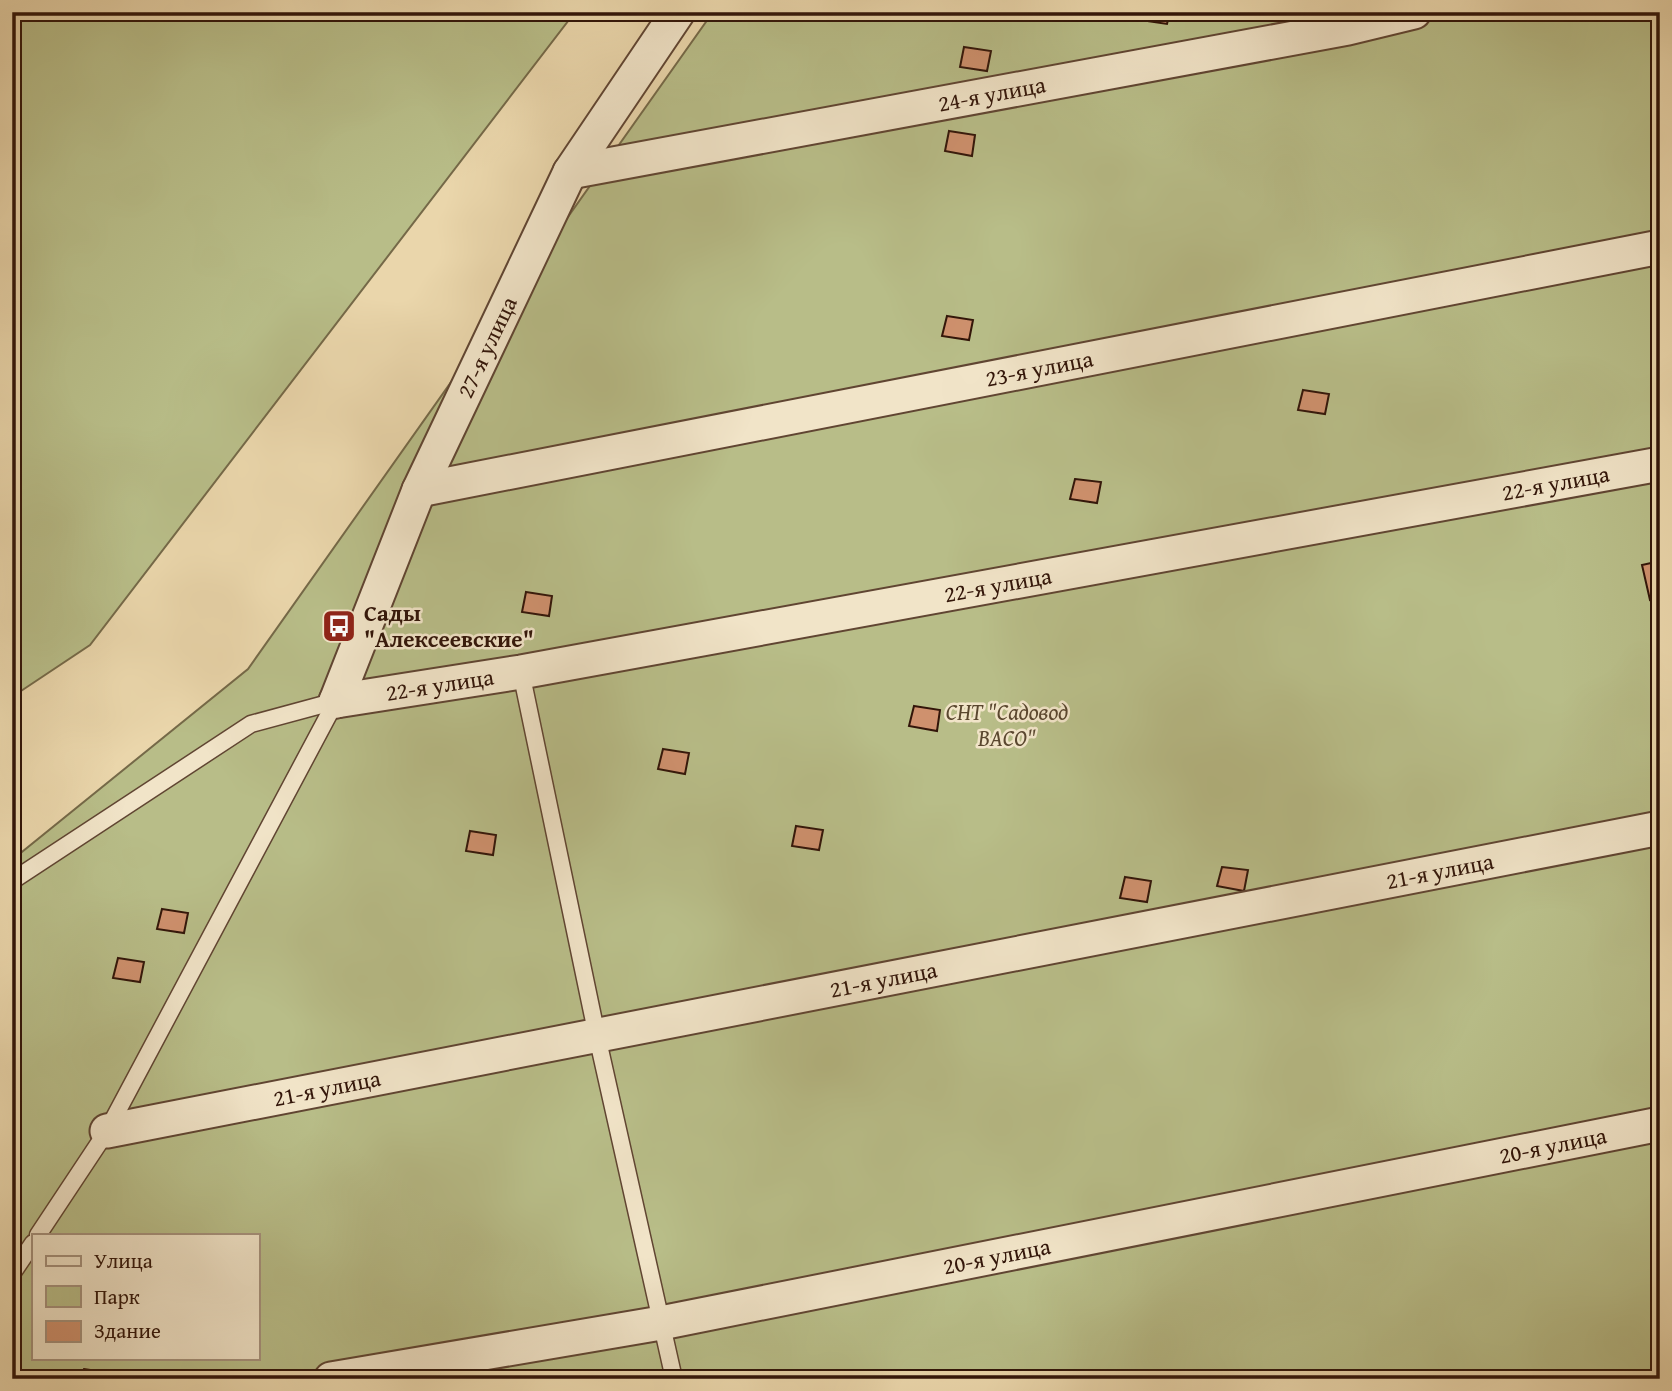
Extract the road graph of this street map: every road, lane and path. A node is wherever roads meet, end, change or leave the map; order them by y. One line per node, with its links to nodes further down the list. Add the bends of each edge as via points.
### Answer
1 (678, 12): 3 (street, 27-я улица)
2 (1414, 12): 3 (street, 24-я улица)
3 (570, 172): 6 (street, 27-я улица)
4 (1660, 247): 6 (street, 23-я улица)
5 (1660, 464): 7 (street, 22-я улица)
6 (419, 490): 8 (street, 27-я улица)
7 (521, 672): 8 (street, 22-я улица); 11 (lane)
8 (336, 701): 10 (lane, via 251,724); 13 (lane)
9 (1660, 828): 11 (street, 21-я улица)
10 (12, 881)
11 (597, 1036): 13 (street, 21-я улица); 17 (lane)
12 (1660, 1124): 17 (street, 20-я улица)
13 (107, 1131): 14 (lane)
14 (39, 1234)
15 (32, 1244): 16 (lane)
16 (12, 1274)
17 (661, 1323): 18 (street, 20-я улица); 19 (lane)
18 (331, 1379)
19 (674, 1379)

